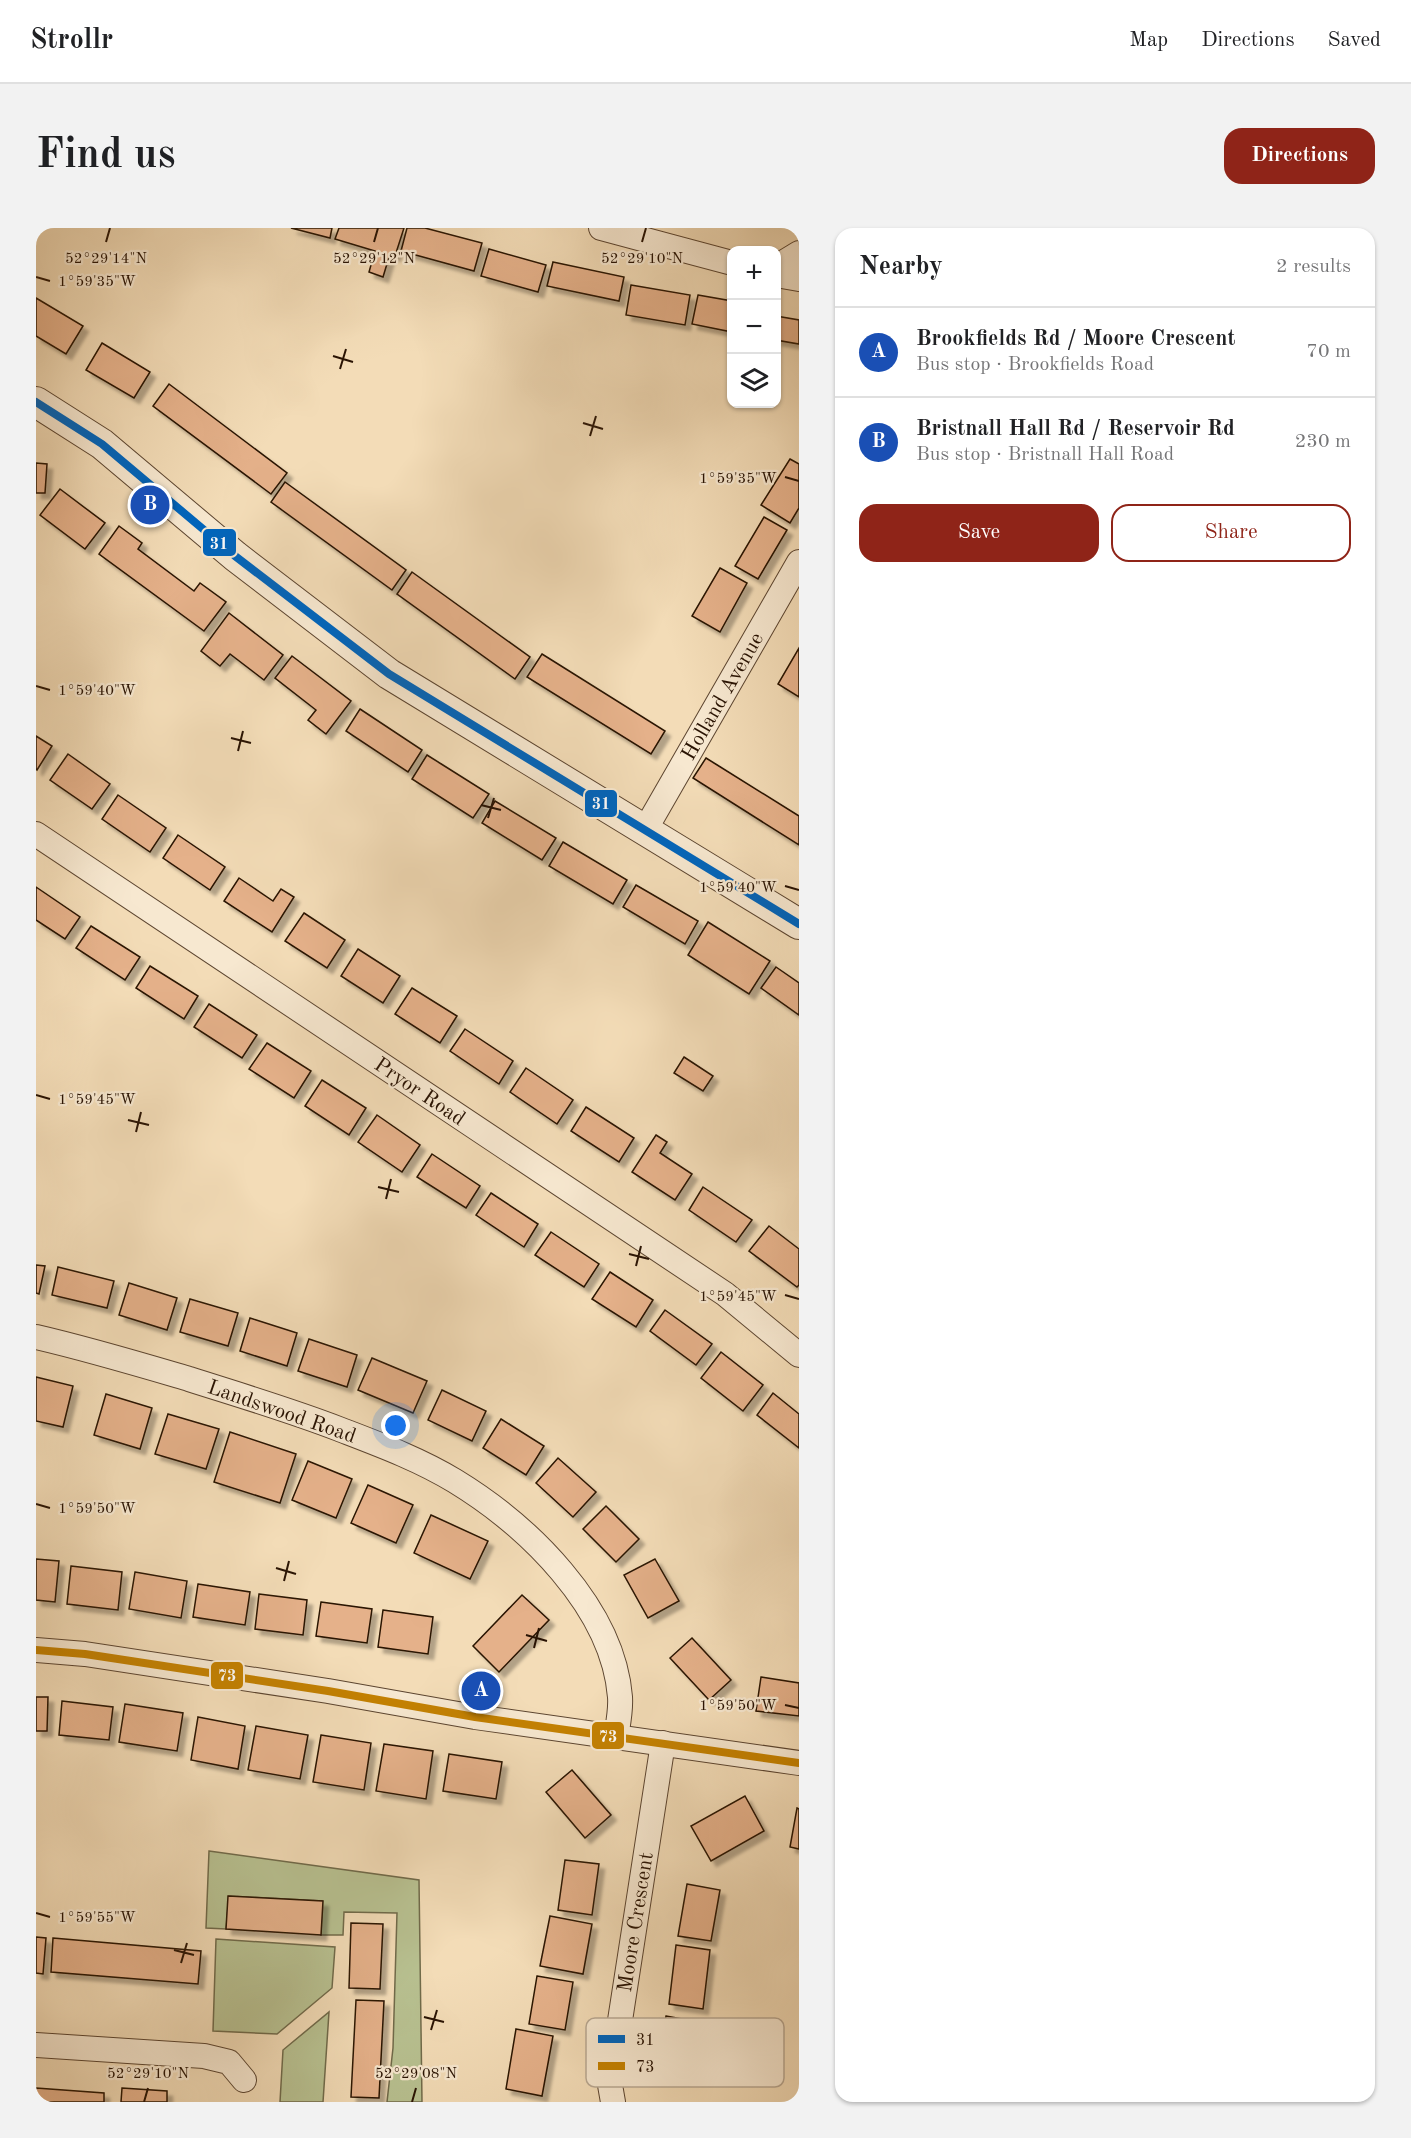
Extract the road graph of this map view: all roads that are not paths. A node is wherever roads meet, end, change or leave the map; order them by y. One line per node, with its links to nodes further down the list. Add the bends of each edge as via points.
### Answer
1 (601, 228): 3 (street)
2 (799, 254): 4 (street)
3 (727, 262)
4 (781, 265)
5 (781, 275): 6 (street)
6 (799, 279)
7 (36, 402): 9 (street, via 102,444 235,556 389,674)
8 (799, 562): 9 (street, Holland Avenue)
9 (645, 830): 11 (street)
10 (36, 834): 13 (street, Pryor Road, via 725,1294)
11 (799, 924)
12 (36, 1337): 15 (street, Landswood Road, via 238,1394 320,1422 404,1455 476,1495 562,1570 591,1612 616,1672 621,1698)
13 (799, 1355)
14 (36, 1650): 15 (street, via 85,1654)
15 (616, 1737): 16 (street)
16 (663, 1743): 17 (street); 18 (street, Moore Crescent)
17 (799, 1763)
18 (620, 2018)
19 (36, 2045): 20 (street, via 204,2056 229,2062)
20 (244, 2080)
21 (610, 2087): 22 (street, Moore Crescent)
22 (613, 2102)

